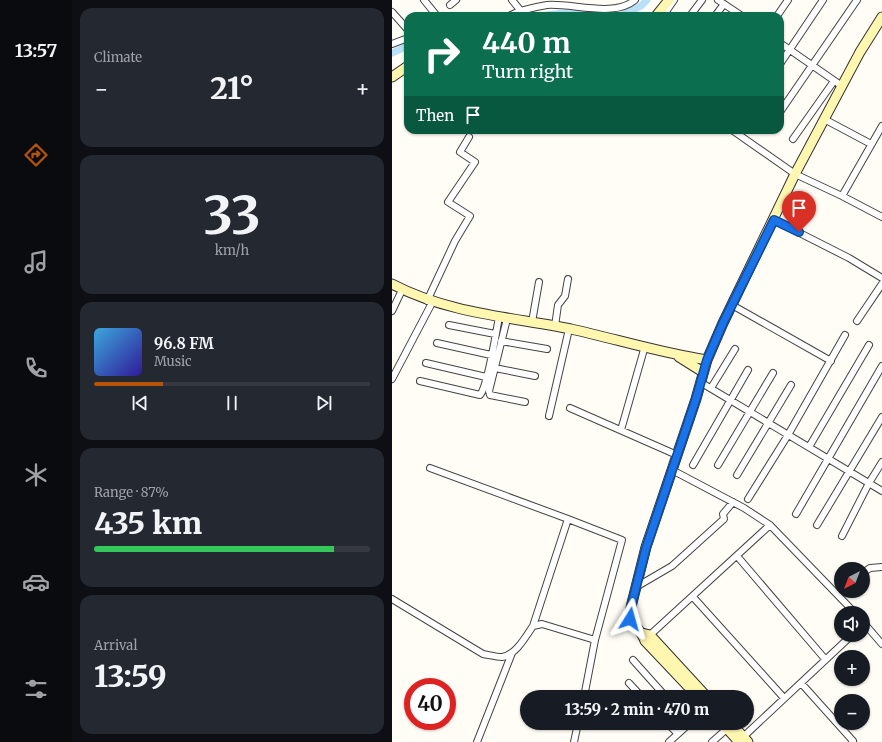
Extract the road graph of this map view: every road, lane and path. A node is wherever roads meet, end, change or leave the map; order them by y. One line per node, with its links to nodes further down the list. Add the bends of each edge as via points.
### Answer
1 (424, 0): 15 (street)
2 (456, 0): 12 (street)
3 (512, 0): 13 (street)
4 (635, 0): 13 (street, via 626,7 611,9 548,5)
5 (669, 0): 16 (street)
6 (674, 0): 17 (street)
7 (702, 0): 18 (street)
8 (788, 0): 21 (street)
9 (823, 0): 27 (street)
10 (856, 0): 29 (street)
11 (721, 2): 19 (street); 20 (street)
12 (450, 5)
13 (521, 11)
14 (392, 12): 23 (street)
15 (434, 12)
16 (659, 12)
17 (666, 12)
18 (693, 12)
19 (717, 12)
20 (736, 12)
21 (780, 12)
22 (882, 17): 32 (street)
23 (404, 26)
24 (404, 40): 25 (street)
25 (392, 44)
26 (784, 46): 27 (street)
27 (790, 50): 28 (street); 29 (street)
28 (784, 58)
29 (812, 65): 32 (street); 33 (street)
30 (404, 69): 31 (street)
31 (392, 77)
32 (838, 84): 34 (street); 38 (street)
33 (784, 106)
34 (824, 119): 39 (street); 40 (street)
35 (882, 126): 39 (street)
36 (738, 134): 40 (street)
37 (469, 137): 50 (street, via 460,152 475,162 448,202 470,216 455,241)
38 (793, 138)
39 (871, 144): 41 (street)
40 (795, 174): 41 (street); 43 (street)
41 (842, 196): 42 (street)
42 (882, 217)
43 (774, 220): 44 (street, via 849,258); 51 (street)
44 (882, 278)
45 (568, 279): 57 (street, via 565,296 558,304)
46 (539, 282): 55 (street)
47 (392, 284): 49 (street)
48 (882, 284): 54 (street)
49 (402, 290): 50 (street); 52 (street)
50 (430, 301): 53 (street); 79 (street)
51 (732, 305): 69 (street); 70 (street)
52 (392, 311)
53 (503, 318): 55 (street); 59 (street); 61 (street)
54 (857, 321)
55 (532, 322): 57 (street)
56 (449, 325): 59 (street)
57 (554, 326): 58 (street)
58 (569, 329): 64 (street); 88 (street)
59 (496, 334): 67 (street)
60 (846, 335): 70 (street)
61 (501, 341): 65 (street); 73 (street)
62 (437, 343): 67 (street)
63 (869, 345): 93 (street)
64 (645, 346): 68 (street); 91 (street)
65 (547, 349)
66 (734, 349): 83 (street)
67 (491, 355): 78 (street)
68 (676, 355): 69 (street); 75 (street)
69 (707, 360): 75 (street)
70 (831, 361): 92 (street)
71 (426, 363): 78 (street)
72 (882, 366): 95 (street)
73 (495, 368): 77 (street); 85 (street, via 490,395)
74 (748, 370): 84 (street)
75 (703, 372): 81 (street)
76 (773, 373): 87 (street)
77 (535, 376)
78 (486, 377): 80 (street, via 483,392 480,394)
79 (392, 379)
80 (420, 381)
81 (700, 382): 83 (street); 94 (street)
82 (791, 385): 90 (street)
83 (711, 388): 84 (street)
84 (730, 400): 87 (street); 97 (street)
85 (525, 402)
86 (570, 408): 91 (street)
87 (750, 411): 90 (street); 98 (street)
88 (549, 416)
89 (882, 417): 101 (street)
90 (769, 423): 92 (street); 102 (street)
91 (621, 430): 94 (street)
92 (788, 435): 93 (street); 105 (street)
93 (809, 447): 95 (street)
94 (677, 455): 100 (street)
95 (828, 458): 101 (street); 107 (street)
96 (882, 462): 103 (street)
97 (693, 465)
98 (718, 465)
99 (430, 468): 108 (street)
100 (672, 470): 106 (street); 115 (street, via 646,548)
101 (849, 471): 103 (street); 110 (street)
102 (737, 475)
103 (869, 483): 104 (street); 111 (street)
104 (882, 491)
105 (748, 498)
106 (733, 502): 109 (street); 115 (street, via 723,514 724,519 692,549 672,566)
107 (796, 514)
108 (568, 519): 121 (street); 124 (street, via 622,540)
109 (770, 525): 112 (street); 116 (street)
110 (817, 525)
111 (842, 536)
112 (737, 556): 117 (street); 129 (street)
113 (882, 567): 114 (street)
114 (870, 568)
115 (636, 588): 123 (street, via 629,615)
116 (834, 590)
117 (693, 597): 123 (street); 137 (street)
118 (841, 598): 120 (street)
119 (392, 599): 127 (street, via 483,654 502,657)
120 (849, 606)
121 (533, 626): 124 (street, via 542,624); 127 (street)
122 (870, 631): 126 (street)
123 (646, 634): 135 (street, via 645,641); 136 (street)
124 (595, 640): 132 (street)
125 (844, 642): 129 (street)
126 (882, 644)
127 (512, 653): 145 (street)
128 (633, 660): 134 (street)
129 (825, 660): 130 (street)
130 (801, 682): 137 (street); 149 (street)
131 (629, 683): 133 (street)
132 (585, 690)
133 (636, 690)
134 (660, 690)
135 (691, 690)
136 (699, 690)
137 (784, 698): 144 (street)
138 (577, 730): 146 (street)
139 (674, 730): 143 (street)
140 (682, 730): 143 (street)
141 (723, 730): 148 (street)
142 (732, 730): 144 (street)
143 (678, 734): 147 (street)
144 (742, 741)
145 (477, 742)
146 (574, 742)
147 (670, 742)
148 (712, 742)
149 (853, 742)

